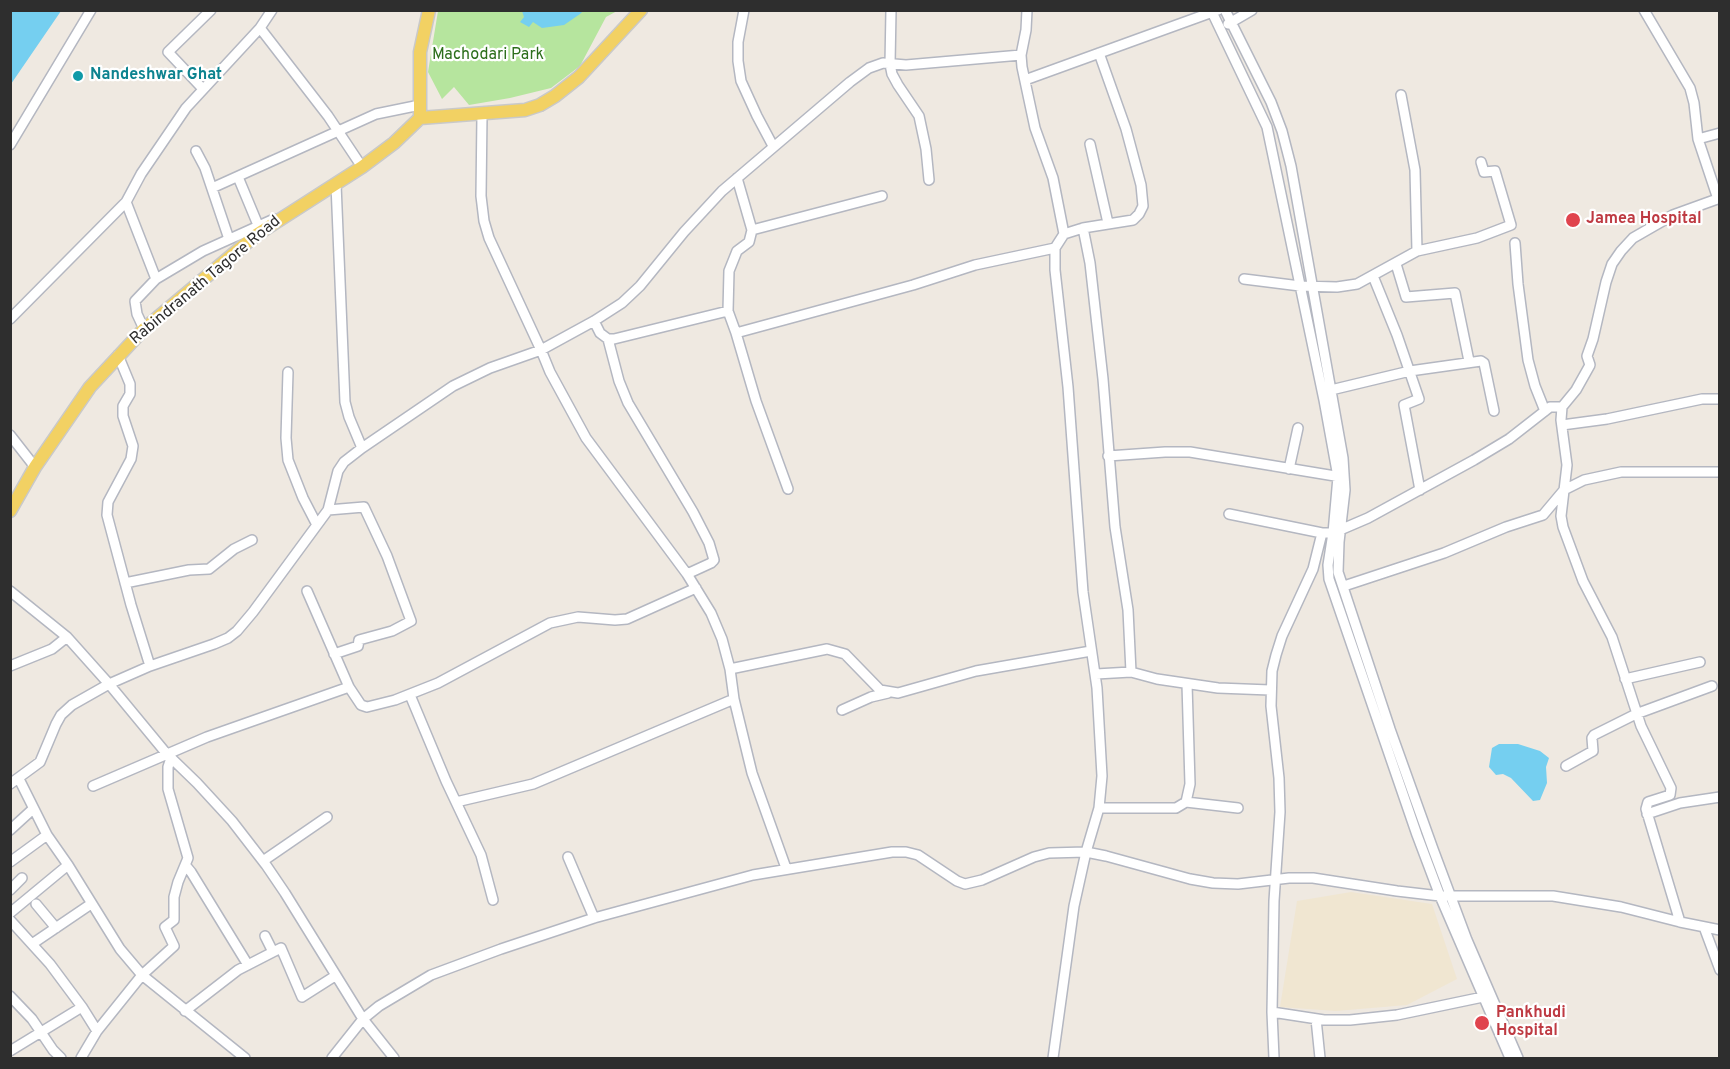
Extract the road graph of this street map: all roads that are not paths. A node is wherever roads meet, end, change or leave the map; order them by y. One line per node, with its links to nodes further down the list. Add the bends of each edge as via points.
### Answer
1 (91, 10): 28 (street)
2 (211, 10): 20 (street, via 168,52)
3 (272, 10): 14 (street)
4 (429, 10): 22 (main road, via 420,52)
5 (641, 10): 23 (main road, via 579,77 555,96 525,110)
6 (744, 10): 29 (street, via 738,42 741,81)
7 (891, 10): 18 (street)
8 (1027, 10): 17 (street)
9 (1225, 10): 13 (street)
10 (1252, 10): 13 (street)
11 (1644, 10): 26 (street, via 1690,88)
12 (1214, 11): 15 (street); 16 (street)
13 (1231, 22): 15 (street); 56 (street, via 1282,131)
14 (260, 28): 20 (street); 24 (street)
15 (1219, 29): 55 (street, via 1267,127)
16 (1099, 53): 19 (street); 42 (street, via 1126,129 1143,198 1133,220)
17 (1021, 55): 18 (street); 19 (street)
18 (890, 64): 29 (street, via 876,65 856,77); 35 (street, via 892,74 919,116)
19 (1025, 80): 46 (street, via 1035,128 1053,178)
20 (203, 88): 40 (street, via 173,124)
21 (1401, 95): 50 (street, via 1414,170)
22 (420, 112): 23 (main road); 24 (street, via 376,114); 32 (main road, Rabindranath Tagore Road, via 394,143)
23 (482, 115): 63 (street, via 484,221)
24 (339, 132): 32 (street); 33 (street)
25 (1719, 133): 26 (street)
26 (1698, 139): 39 (street)
27 (1090, 144): 42 (street)
28 (10, 145)
29 (773, 146): 34 (street)
30 (196, 151): 37 (street)
31 (1481, 162): 50 (street, via 1484,172 1495,171 1511,225 1477,238)
32 (362, 168): 36 (main road, Rabindranath Tagore Road)
33 (238, 177): 37 (street); 43 (street)
34 (737, 178): 45 (street); 59 (street, via 684,231 640,286)
35 (929, 180)
36 (336, 184): 41 (main road, Rabindranath Tagore Road); 76 (street, via 345,402)
37 (212, 188): 47 (street)
38 (882, 196): 45 (street)
39 (1719, 198): 70 (street, via 1673,215 1633,238 1621,251 1606,282 1587,357 1590,365)
40 (126, 201): 53 (street); 58 (street)
41 (288, 213): 43 (street); 60 (main road, Rabindranath Tagore Road)
42 (1108, 223): 44 (street)
43 (258, 225): 47 (street)
44 (1083, 228): 46 (street); 77 (street, via 1104,379)
45 (752, 230): 57 (street, via 749,242 737,251 729,271)
46 (1064, 234): 49 (street)
47 (229, 239): 53 (street)
48 (1515, 243): 72 (street, via 1528,360)
49 (1055, 248): 61 (street, via 975,265); 99 (street, via 1079,553)
50 (1417, 251): 51 (street)
51 (1396, 264): 52 (street); 65 (street, via 1406,297 1455,293)
52 (1373, 276): 56 (street, via 1357,284); 66 (street)
53 (156, 279): 60 (street, via 135,301)
54 (1244, 279): 55 (street)
55 (1300, 286): 56 (street); 81 (street)
56 (1313, 286): 68 (street)
57 (728, 311): 61 (street); 62 (street)
58 (10, 319)
59 (594, 321): 62 (street); 63 (street)
60 (144, 329): 64 (main road, Rabindranath Tagore Road)
61 (736, 333): 82 (street, via 761,418)
62 (608, 339): 92 (street, via 628,403 709,543 714,560)
63 (542, 350): 76 (street, via 453,386); 92 (street, via 586,438)
64 (118, 356): 78 (main road, Rabindranath Tagore Road, via 90,387); 93 (street, via 130,384 122,411 132,452 107,508)
65 (1469, 361): 66 (street); 71 (street, via 1484,362)
66 (1410, 371): 68 (street); 83 (street, via 1419,399 1404,405)
67 (288, 372): 88 (street, via 288,460)
68 (1331, 390): 81 (street, via 1343,458)
69 (1719, 399): 73 (street)
70 (1562, 407): 72 (street); 73 (street)
71 (1494, 411)
72 (1545, 411): 83 (street, via 1500,444)
73 (1562, 425): 84 (street, via 1567,465)
74 (1298, 428): 79 (street)
75 (10, 435): 78 (street)
76 (362, 448): 86 (street, via 338,471)
77 (1108, 456): 79 (street, via 1190,452); 105 (street, via 1128,610)
78 (35, 466): 85 (main road, Rabindranath Tagore Road)
79 (1289, 470): 81 (street)
80 (1719, 472): 84 (street, via 1621,472 1584,480)
81 (1341, 477): 90 (street)
82 (788, 489)
83 (1420, 490): 90 (street)
84 (1564, 490): 94 (street, via 1543,515); 107 (street, via 1561,516 1567,541 1612,637)
85 (11, 508)
86 (328, 510): 88 (street); 100 (street, via 364,507 411,621 359,640 358,646)
87 (1228, 514): 89 (street)
88 (317, 525): 103 (street, via 237,631 214,644)
89 (1322, 532): 90 (street); 112 (street, via 1313,569 1282,636)
90 (1337, 532): 94 (street, via 1338,572); 142 (street, via 1328,565 1332,588 1409,814)
91 (252, 540): 93 (street, via 210,569)
92 (687, 574): 95 (street)
93 (124, 583): 103 (street)
94 (1344, 586): 142 (street)
95 (696, 588): 104 (street, via 722,639); 114 (street, via 627,619 578,617 550,623 483,661)
96 (10, 591): 98 (street)
97 (307, 591): 100 (street)
98 (67, 637): 102 (street, via 52,649); 108 (street)
99 (1091, 651): 106 (street); 113 (street, via 976,671)
100 (334, 654): 111 (street)
101 (1700, 662): 107 (street)
102 (10, 666)
103 (150, 666): 108 (street)
104 (730, 669): 113 (street, via 827,649 845,654 880,690); 115 (street)
105 (1131, 672): 106 (street); 109 (street)
106 (1096, 674): 125 (street, via 1102,776)
107 (1625, 679): 117 (street)
108 (109, 684): 118 (street); 120 (street, via 61,715 40,762)
109 (1187, 684): 112 (street); 124 (street, via 1190,784)
110 (1712, 686): 117 (street)
111 (349, 687): 114 (street, via 357,701 367,706); 118 (street, via 207,737)
112 (1270, 690): 140 (street, via 1280,792)
113 (890, 693): 116 (street)
114 (410, 695): 123 (street)
115 (734, 699): 123 (street, via 533,784); 138 (street, via 752,773)
116 (842, 710)
117 (1636, 714): 119 (street, via 1594,735 1593,751); 128 (street, via 1671,788 1670,795 1648,802)
118 (168, 756): 121 (street); 134 (street, via 215,802); 137 (street, via 168,789 186,848)
119 (1566, 766)
120 (15, 781): 127 (street)
121 (93, 786)
122 (1719, 797): 128 (street, via 1680,803)
123 (456, 802): 143 (street, via 481,855)
124 (1186, 802): 125 (street, via 1176,808); 126 (street)
125 (1099, 808): 132 (street)
126 (1238, 808)
127 (33, 809): 130 (street); 131 (street)
128 (1647, 814): 149 (street)
129 (327, 817): 134 (street)
130 (10, 830)
131 (47, 835): 135 (street); 136 (street)
132 (1086, 852): 138 (street, via 1049,853 965,884 918,855 906,852); 140 (street, via 1213,883); 175 (street, via 1074,906)
133 (568, 857): 147 (street)
134 (263, 861): 159 (street)
135 (10, 862)
136 (68, 865): 145 (street); 146 (street)
137 (186, 866): 156 (street); 158 (street, via 174,897 174,920 165,927 174,946)
138 (786, 868): 147 (street)
139 (22, 878): 141 (street)
140 (1275, 879): 142 (street, via 1313,878); 164 (street)
141 (10, 890)
142 (1445, 896): 149 (street, via 1553,896); 161 (street); 179 (street)
143 (494, 900)
144 (36, 904): 151 (street)
145 (91, 904): 151 (street); 158 (street)
146 (10, 913)
147 (594, 918): 165 (street, via 431,975 379,1005)
148 (10, 920): 154 (street)
149 (1680, 922): 150 (street)
150 (1704, 927): 152 (street); 157 (street)
151 (56, 928): 154 (street)
152 (1719, 930)
153 (264, 936): 155 (street)
154 (32, 944): 162 (street)
155 (273, 952): 156 (street); 159 (street, via 281,948 302,997)
156 (248, 965): 163 (street)
157 (1719, 970)
158 (142, 975): 163 (street); 167 (street)
159 (335, 976): 165 (street)
160 (10, 996): 168 (street)
161 (1484, 997): 166 (street, via 1389,1016); 178 (street)
162 (82, 1007): 167 (street); 168 (street)
163 (185, 1011): 173 (street)
164 (1272, 1012): 166 (street); 176 (street)
165 (363, 1019): 170 (street); 174 (street)
166 (1316, 1019): 177 (street)
167 (97, 1031): 172 (street)
168 (41, 1033): 169 (street); 171 (street)
169 (10, 1051)
170 (338, 1056)
171 (61, 1059)
172 (81, 1059)
173 (245, 1059)
174 (394, 1059)
175 (1053, 1059)
176 (1274, 1059)
177 (1320, 1059)
178 (1510, 1059)
179 (1518, 1059)

